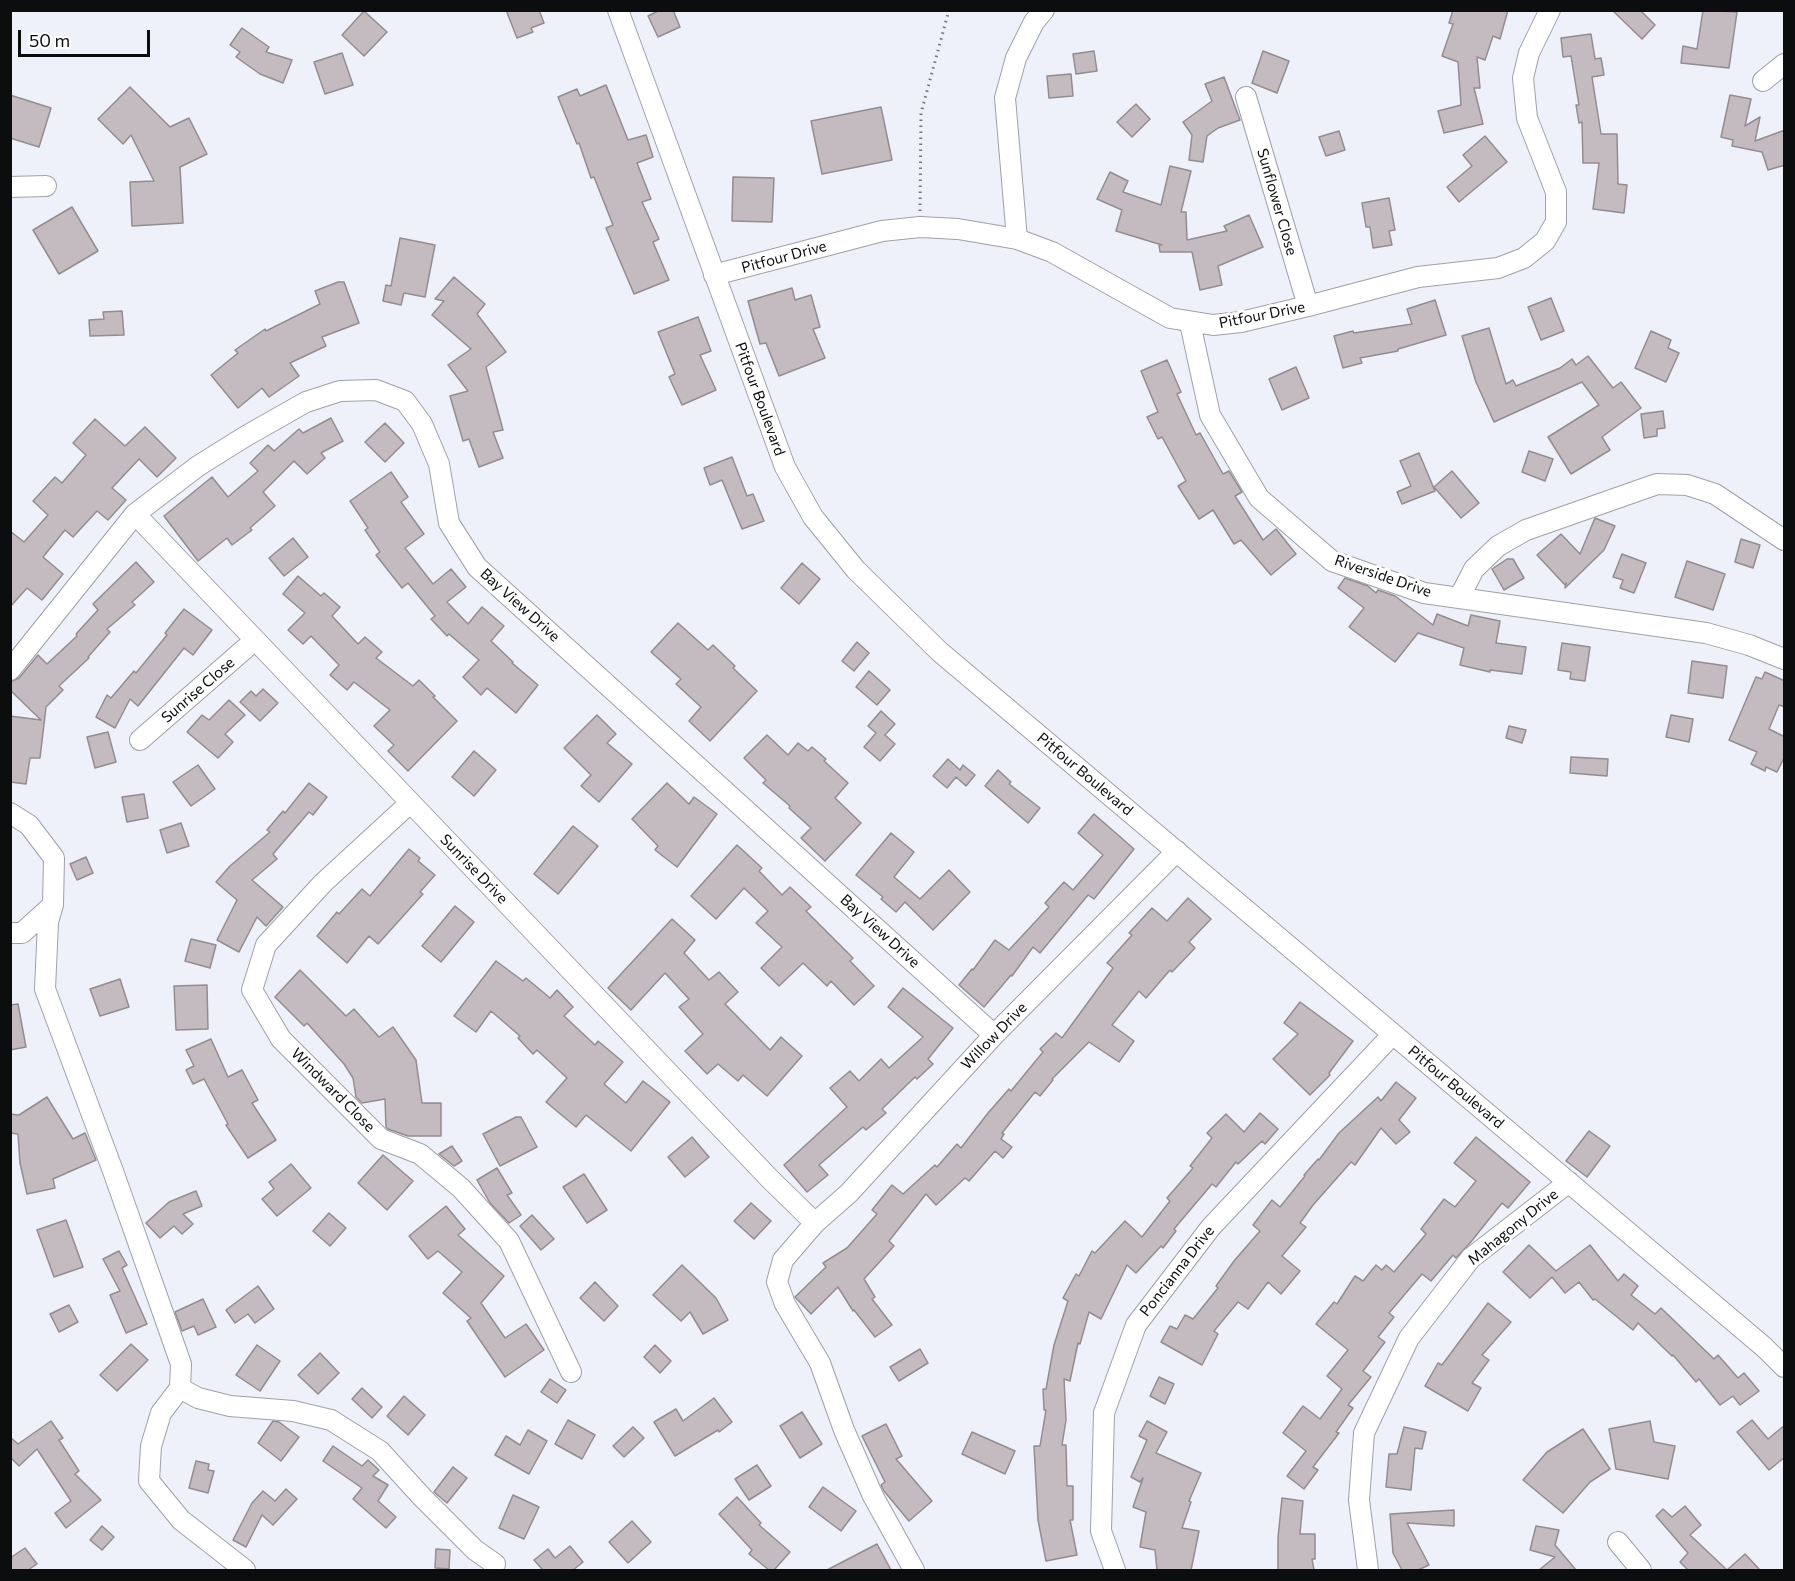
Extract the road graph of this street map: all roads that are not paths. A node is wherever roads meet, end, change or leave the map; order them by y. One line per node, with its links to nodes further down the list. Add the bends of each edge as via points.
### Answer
1 (618, 10): 10 (street, Pitfour Boulevard)
2 (1044, 10): 9 (street, via 1016,58 1005,98)
3 (1550, 10): 11 (street, Pitfour Drive, via 1529,53 1523,78 1527,118 1556,192 1556,222 1545,241 1524,258 1498,268 1418,277)
4 (1785, 64): 5 (street)
5 (1763, 81)
6 (1246, 97): 11 (street, Sunflower Close)
7 (46, 186): 8 (street)
8 (10, 187)
9 (1017, 239): 10 (street, Pitfour Drive, via 958,229 882,231); 12 (street, Pitfour Drive, via 1052,252 1170,318)
10 (714, 275): 22 (street, Pitfour Boulevard, via 785,467 813,517 856,570 940,652)
11 (1308, 306): 12 (street, Pitfour Drive, via 1241,322)
12 (1190, 323): 15 (street, Riverside Drive, via 1210,415 1259,498 1332,561 1424,593)
13 (135, 514): 16 (street, Sunrise Drive); 18 (street, Bay View Drive); 26 (street, Bay View Drive, via 198,466 306,402 340,391 364,390 405,400 422,424 439,464 449,523 477,567)
14 (1785, 540): 15 (street, via 1715,494 1687,484 1657,484 1526,530 1498,546 1474,569)
15 (1459, 598): 17 (street, Riverside Drive, via 1706,633)
16 (255, 640): 19 (street, Sunrise Close); 20 (street, Sunrise Drive)
17 (1785, 659)
18 (10, 670)
19 (140, 740)
20 (410, 803): 28 (street, Sunrise Drive); 30 (street, Windward Close, via 323,883 266,945 252,990 281,1039 381,1139 420,1154 461,1188 509,1241)
21 (10, 813): 23 (street, via 29,825 54,858)
22 (1176, 851): 25 (street, Pitfour Boulevard); 26 (street, Willow Drive)
23 (50, 913): 24 (street, via 22,933); 31 (street, via 45,989 180,1364)
24 (10, 933)
25 (1393, 1034): 27 (street, Pitfour Boulevard); 36 (street, Poncianna Drive, via 1211,1227 1136,1324 1104,1413 1101,1531)
26 (994, 1035): 28 (street, Willow Drive, via 849,1193)
27 (1569, 1182): 29 (street, Pitfour Boulevard); 37 (street, Mahagony Drive, via 1471,1258 1409,1338 1364,1433 1359,1500)
28 (814, 1223): 35 (street, Willow Drive, via 783,1260 777,1282 785,1304 820,1363 873,1496)
29 (1785, 1367)
30 (571, 1372)
31 (180, 1388): 33 (street, via 198,1398 230,1406 294,1411 331,1420 380,1450 475,1550); 34 (street, via 161,1413 151,1446 149,1481 181,1520)
32 (1618, 1542): 38 (street)
33 (495, 1564)
34 (244, 1570)
35 (914, 1570)
36 (1115, 1570)
37 (1368, 1570)
38 (1641, 1570)

